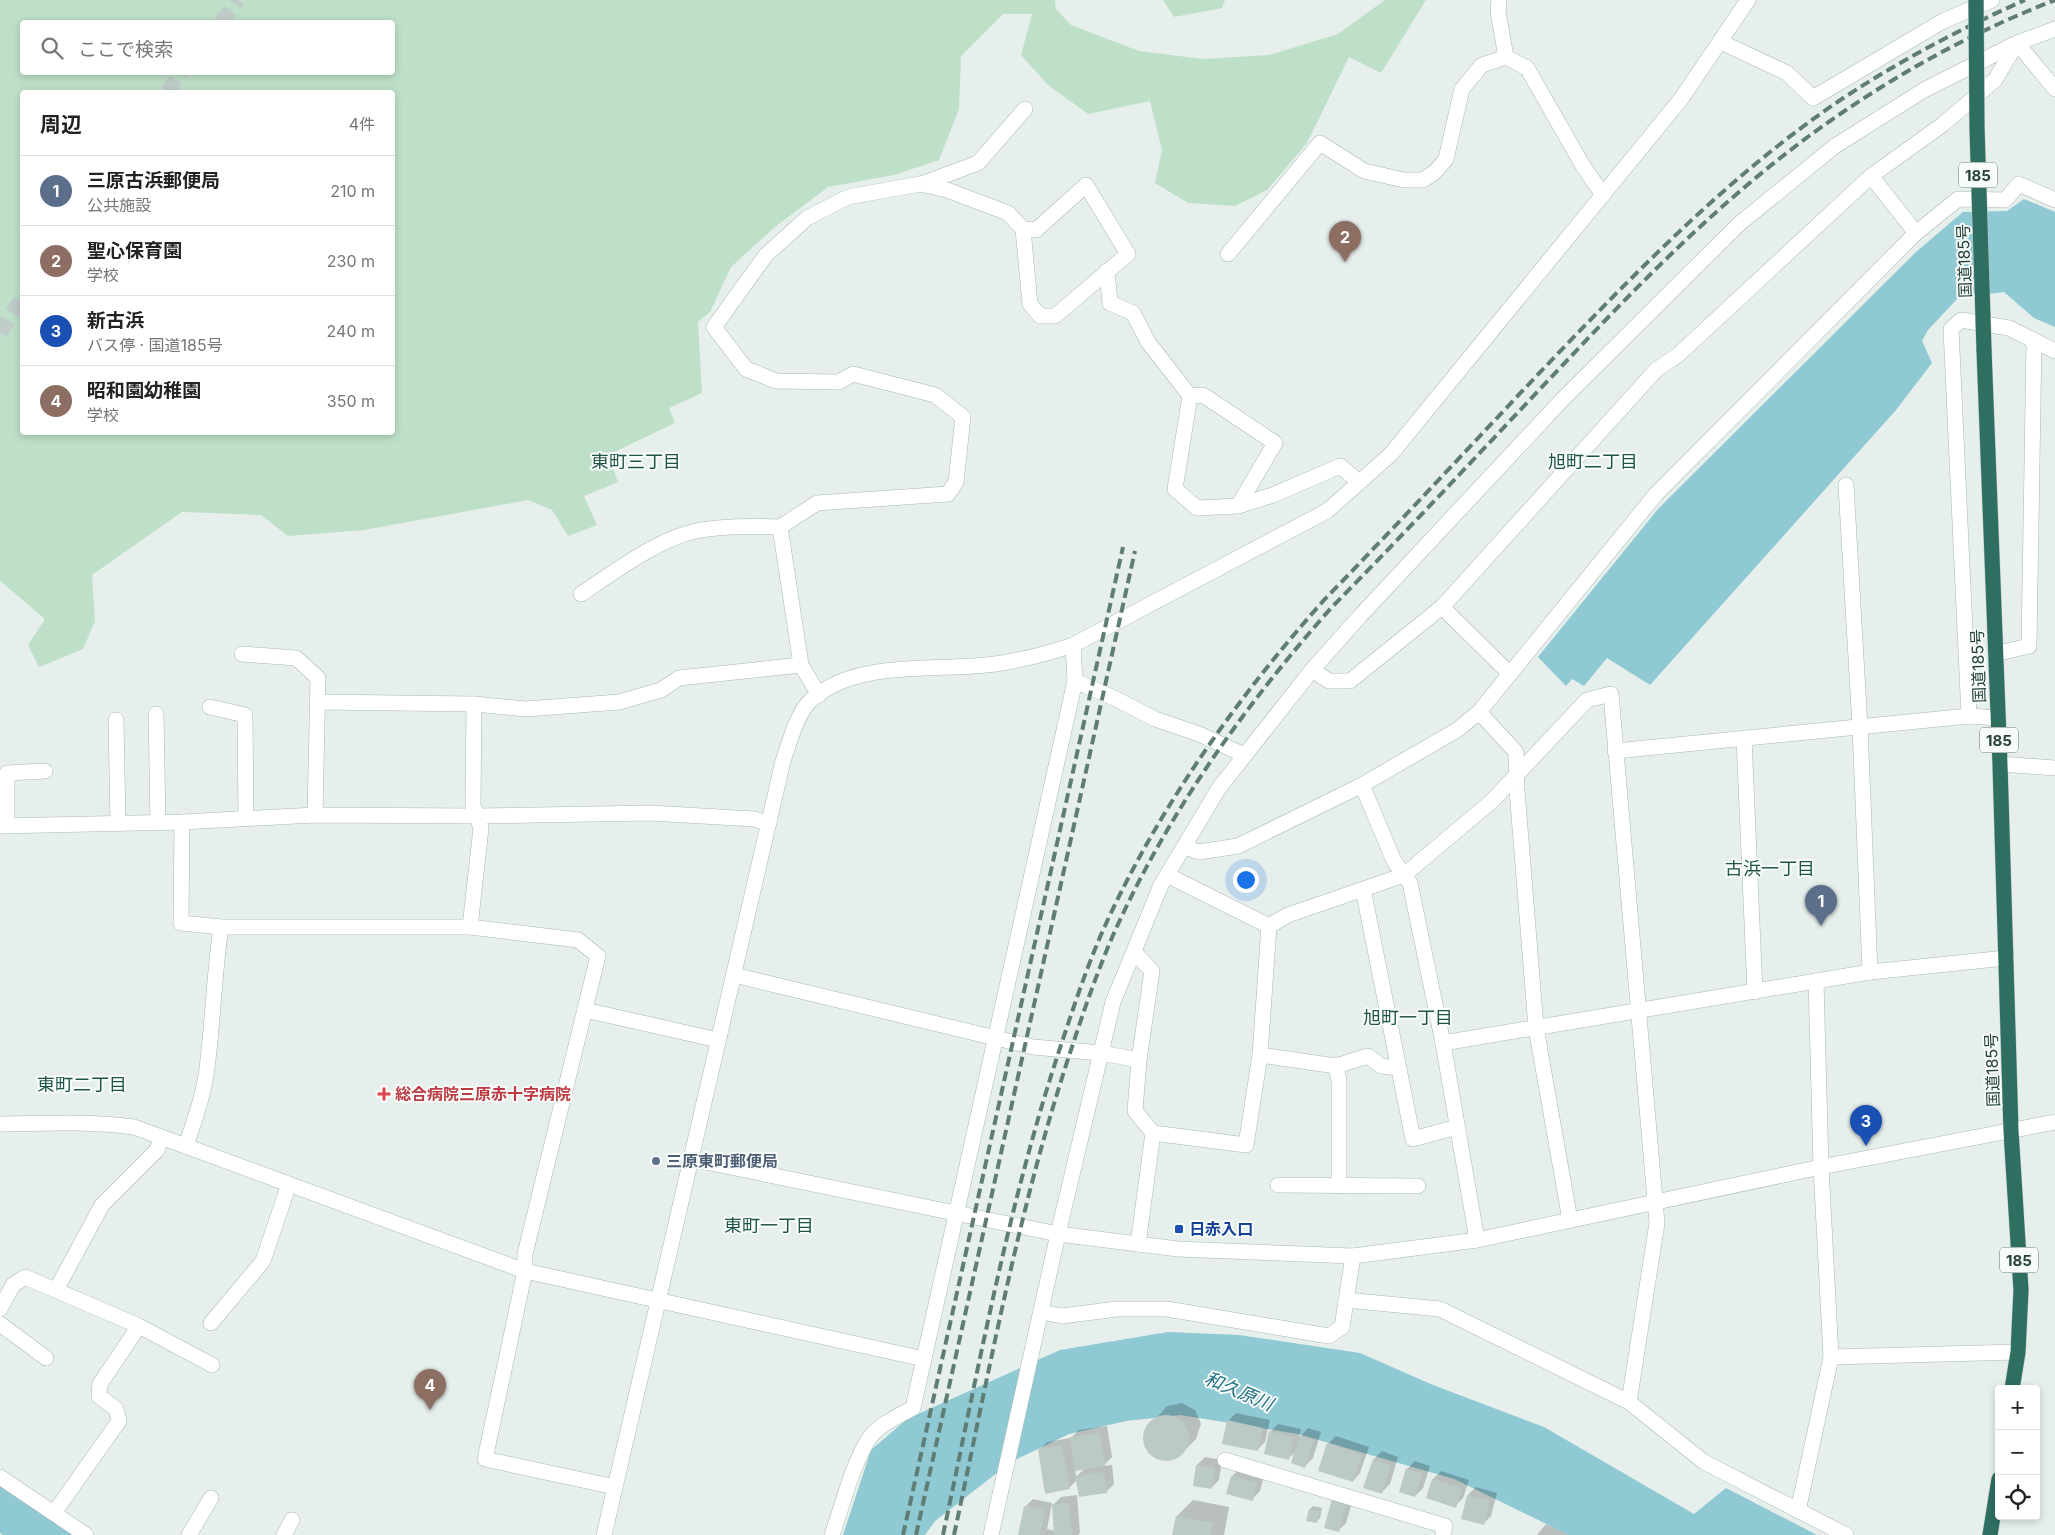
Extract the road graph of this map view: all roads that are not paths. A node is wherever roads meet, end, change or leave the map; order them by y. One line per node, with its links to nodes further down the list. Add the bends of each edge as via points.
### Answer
1 (1499, 0): 8 (street)
2 (1748, 0): 6 (street)
3 (1976, 0): 30 (highway, 国道185号 / 185, bridge, via 1976,128)
4 (1992, 0): 6 (street, via 1942,21 1813,98 1786,73)
5 (2055, 30): 7 (street)
6 (1721, 42): 13 (street, via 1681,100)
7 (2017, 43): 9 (street); 11 (street, via 1995,80 1942,125); 32 (street, via 1924,90 1835,146 1738,224 1562,400)
8 (1506, 57): 13 (street, via 1527,68); 17 (street, via 1482,65 1462,89 1446,159 1435,172 1423,180 1404,180 1364,171 1320,143)
9 (2055, 89)
10 (1025, 110): 12 (street, via 978,163)
11 (1871, 176): 16 (street); 27 (street, via 1678,355 1656,370)
12 (920, 184): 15 (street, via 947,190 1008,213); 25 (street, via 848,197 807,218 766,255 714,328 746,369 776,381 839,382 853,374 935,395 963,417 956,482 948,494 817,503)
13 (1603, 195): 22 (street, via 1391,454)
14 (2055, 200): 16 (street, via 2018,184 2005,200 1958,198)
15 (1023, 229): 18 (street, via 1030,304 1040,316 1055,316); 18 (street, via 1036,230 1086,185 1128,254)
16 (1916, 233): 33 (street, via 1656,494)
17 (1228, 254)
18 (1107, 271): 21 (street, via 1110,303 1133,312 1148,342)
19 (2034, 342): 20 (street); 30 (street, via 2029,646); 41 (street, via 2009,328 1961,320 1951,329)
20 (2055, 351)
21 (1190, 396): 24 (street, via 1175,489 1197,508); 24 (street, via 1203,394 1275,443)
22 (1359, 482): 24 (street, via 1340,466 1273,496); 28 (street, via 1327,511)
23 (1846, 485): 44 (street)
24 (1238, 506)
25 (780, 527): 26 (street, via 697,531 680,536 634,559); 31 (street)
26 (581, 594)
27 (1442, 607): 32 (street, via 1350,681 1329,682); 33 (street)
28 (1073, 645): 34 (street); 35 (street, via 1041,656 994,664 881,671 830,687)
29 (242, 654): 36 (street, via 296,658 318,678)
30 (1995, 654): 42 (highway, 国道185号 / 185)
31 (801, 665): 35 (street); 37 (street, via 679,678 661,690 619,702 526,709)
32 (1312, 670): 47 (street)
33 (1510, 674): 39 (street)
34 (1075, 681): 47 (street, via 1155,719 1199,734); 77 (street)
35 (819, 695): 58 (street, via 808,703 794,729)
36 (319, 702): 37 (street); 53 (street)
37 (474, 704): 54 (street, via 473,805)
38 (210, 707): 55 (street, via 245,715)
39 (1478, 712): 51 (street, via 1516,752); 52 (street, via 1457,730)
40 (156, 714): 57 (street)
41 (1969, 716): 42 (street); 44 (street)
42 (1998, 718): 48 (highway, 国道185号 / 185)
43 (116, 720): 59 (street)
44 (1860, 727): 45 (street); 70 (street)
45 (1744, 738): 46 (street); 73 (street)
46 (1615, 751): 51 (street, via 1611,694 1587,700); 75 (street)
47 (1244, 755): 61 (street, via 1219,788)
48 (2000, 764): 49 (street); 69 (highway, 国道185号 / 185)
49 (2055, 768)
50 (45, 771): 60 (street, via 7,773)
51 (1517, 774): 62 (street, via 1492,801); 76 (street)
52 (1362, 785): 61 (street, via 1238,846 1199,852); 62 (street, via 1394,861)
53 (315, 815): 54 (street); 55 (street)
54 (476, 816): 58 (street, via 650,813 754,819); 67 (street, via 481,828)
55 (246, 818): 56 (street)
56 (182, 822): 57 (street); 66 (street, via 181,923)
57 (158, 823): 59 (street)
58 (769, 823): 71 (street)
59 (118, 824): 60 (street)
60 (4, 826)
61 (1184, 847): 63 (street)
62 (1404, 875): 64 (street); 79 (street, via 1410,884)
63 (1167, 876): 65 (street); 68 (street)
64 (1363, 889): 65 (street, via 1288,915); 84 (street)
65 (1270, 926): 81 (street)
66 (221, 928): 67 (street); 91 (street, via 207,1069)
67 (470, 928): 74 (street, via 578,940 598,956)
68 (1134, 952): 80 (street, via 1113,1002); 82 (street, via 1152,971)
69 (2006, 958): 70 (street); 88 (highway, 国道185号 / 185)
70 (1870, 972): 72 (street)
71 (734, 975): 77 (street); 78 (street)
72 (1816, 981): 73 (street); 93 (street)
73 (1755, 992): 75 (street)
74 (585, 1010): 78 (street); 105 (street, via 525,1254)
75 (1638, 1011): 76 (street); 98 (street)
76 (1536, 1028): 79 (street); 100 (street)
77 (996, 1039): 80 (street, via 1033,1047); 99 (street)
78 (718, 1040): 92 (street)
79 (1443, 1043): 87 (street)
80 (1101, 1053): 82 (street); 101 (street)
81 (1260, 1055): 83 (street); 89 (street, via 1246,1145)
82 (1139, 1060): 89 (street, via 1135,1111)
83 (1336, 1066): 84 (street, via 1368,1056 1381,1066); 96 (street, via 1339,1081)
84 (1399, 1068): 87 (street, via 1413,1139)
85 (2055, 1122): 88 (street)
86 (0, 1124): 90 (street, via 107,1123 134,1127)
87 (1458, 1128): 102 (street)
88 (2011, 1131): 93 (street); 114 (highway, 国道185号 / 185, via 2021,1290)
89 (1153, 1133): 103 (street)
90 (162, 1137): 91 (street); 106 (street, via 157,1150 102,1205)
91 (186, 1146): 94 (street)
92 (691, 1159): 99 (street); 108 (street)
93 (1821, 1166): 98 (street); 115 (street)
94 (288, 1184): 105 (street); 111 (street, via 263,1261)
95 (1278, 1185): 96 (street)
96 (1339, 1186): 97 (street)
97 (1418, 1186)
98 (1655, 1203): 100 (street); 120 (street, via 1657,1223)
99 (957, 1214): 101 (street); 117 (street)
100 (1570, 1220): 102 (street)
101 (1058, 1234): 103 (street); 110 (street)
102 (1477, 1240): 104 (street)
103 (1138, 1244): 104 (street, via 1178,1249)
104 (1353, 1256): 107 (street)
105 (525, 1271): 108 (street); 123 (street, via 485,1459)
106 (56, 1290): 109 (street, via 24,1277 13,1285); 113 (street)
107 (1346, 1300): 110 (street, via 1342,1327 1329,1336 1167,1309 1117,1309 1062,1316); 120 (street, via 1440,1308)
108 (658, 1301): 117 (street); 123 (street)
109 (0, 1309)
110 (1041, 1312): 134 (street)
111 (211, 1323)
112 (0, 1324): 116 (street)
113 (139, 1326): 118 (street); 127 (street, via 100,1384 100,1396 116,1410 119,1421)
114 (2018, 1352): 115 (street); 119 (highway, 国道185号 / 185)
115 (1831, 1357): 126 (street)
116 (46, 1358)
117 (924, 1359): 133 (street, via 913,1408 888,1421 869,1438 851,1477)
118 (212, 1365)
119 (2013, 1385)
120 (1630, 1402): 126 (street, via 1704,1462)
121 (1225, 1460): 135 (street, via 1445,1526)
122 (0, 1477): 127 (street)
123 (615, 1487): 132 (street)
124 (211, 1498): 130 (street)
125 (1995, 1504): 137 (highway)
126 (1798, 1511): 136 (street)
127 (54, 1513): 129 (street)
128 (292, 1520): 131 (street)
129 (86, 1535)
130 (189, 1535)
131 (284, 1535)
132 (604, 1535)
133 (832, 1535)
134 (991, 1535)
135 (1443, 1535)
136 (1846, 1535)
137 (1990, 1535)

